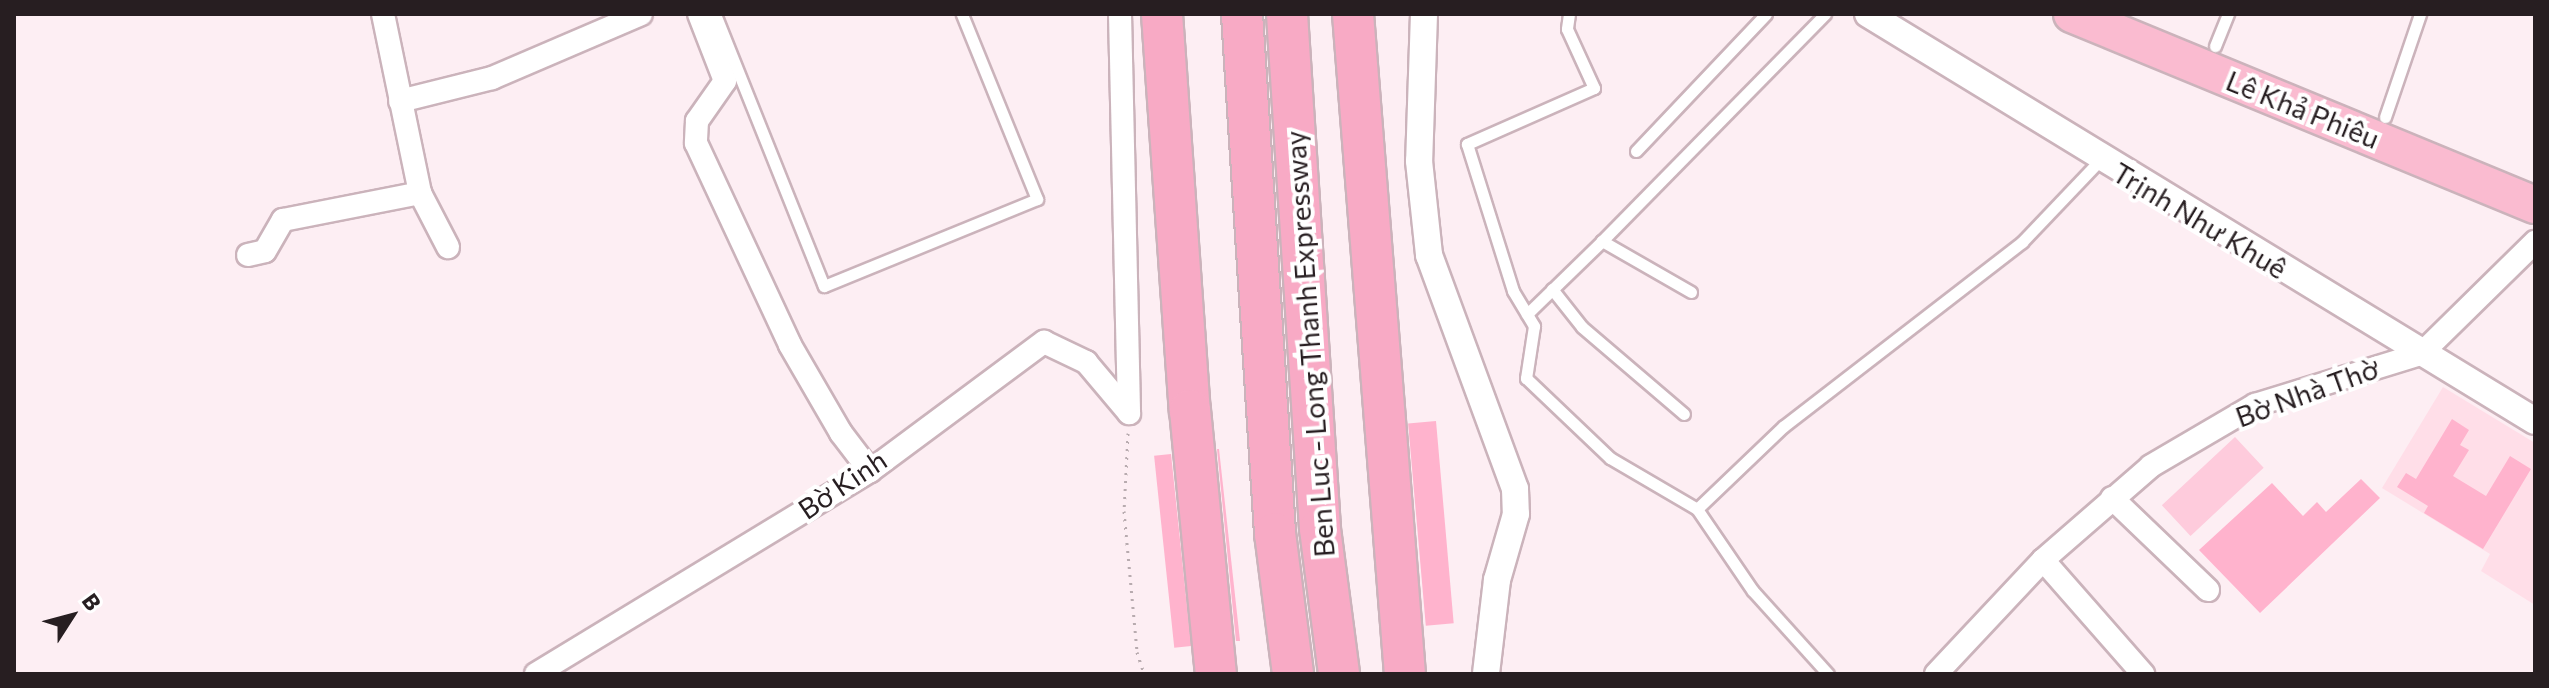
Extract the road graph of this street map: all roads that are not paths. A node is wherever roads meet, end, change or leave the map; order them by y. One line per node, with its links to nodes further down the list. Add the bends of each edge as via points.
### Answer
1 (383, 14): 20 (street)
2 (641, 14): 20 (street, via 492,78)
3 (699, 14): 37 (street, via 725,81 697,121 696,143 790,345 841,433)
4 (715, 14): 5 (lane, via 824,286 1037,199)
5 (962, 14)
6 (1120, 14): 37 (street, Bờ Kinh, via 1129,413 1086,362 1044,342)
7 (1162, 14): 43 (highway, via 1190,410)
8 (1242, 14): 44 (highway, Ben Luc - Long Thanh Expressway, via 1275,533)
9 (1287, 14): 45 (highway, Ben Luc - Long Thanh Expressway, via 1320,529)
10 (1353, 14): 46 (highway)
11 (1424, 14): 47 (street, via 1419,161 1429,255 1515,489 1516,514 1497,580)
12 (1569, 14): 33 (lane, via 1567,29 1594,88 1467,144 1513,291)
13 (1766, 14): 22 (lane)
14 (1825, 14): 27 (lane)
15 (1868, 14): 23 (street, Trịnh Như Khuê)
16 (2072, 14): 26 (highway, Lê Khả Phiêu)
17 (2137, 14): 19 (highway, Lê Khả Phiêu)
18 (2420, 14): 21 (lane)
19 (2222, 30): 21 (highway, Lê Khả Phiêu)
20 (400, 101): 25 (street)
21 (2385, 117): 24 (highway, Lê Khả Phiêu)
22 (1636, 151)
23 (2101, 159): 34 (street, Trịnh Như Khuê); 39 (lane, via 2022,242 1784,426)
24 (2535, 179)
25 (420, 193): 29 (street); 30 (street, via 283,220 265,251)
26 (2535, 205)
27 (1602, 241): 31 (lane); 32 (lane)
28 (2535, 242): 34 (street, Bờ Nhà Thờ)
29 (448, 247)
30 (248, 255)
31 (1552, 289): 33 (lane); 35 (lane, via 1582,327)
32 (1691, 292)
33 (1527, 314): 39 (lane, via 1535,333 1525,365 1528,382 1610,458)
34 (2421, 354): 36 (street, Trịnh Như Khuê); 38 (street, Bờ Nhà Thờ, via 2255,405 2164,458)
35 (1684, 414)
36 (2535, 421)
37 (870, 471): 42 (street, Bờ Kinh)
38 (2112, 498): 40 (street, Bờ Nhà Thờ); 41 (street)
39 (1697, 509): 48 (lane, via 1753,591)
40 (2043, 560): 49 (street, Bờ Nhà Thờ); 50 (street)
41 (2208, 590)
42 (536, 674)
43 (1216, 674)
44 (1293, 674)
45 (1339, 674)
46 (1405, 674)
47 (1486, 674)
48 (1828, 674)
49 (1936, 674)
50 (2143, 674)

